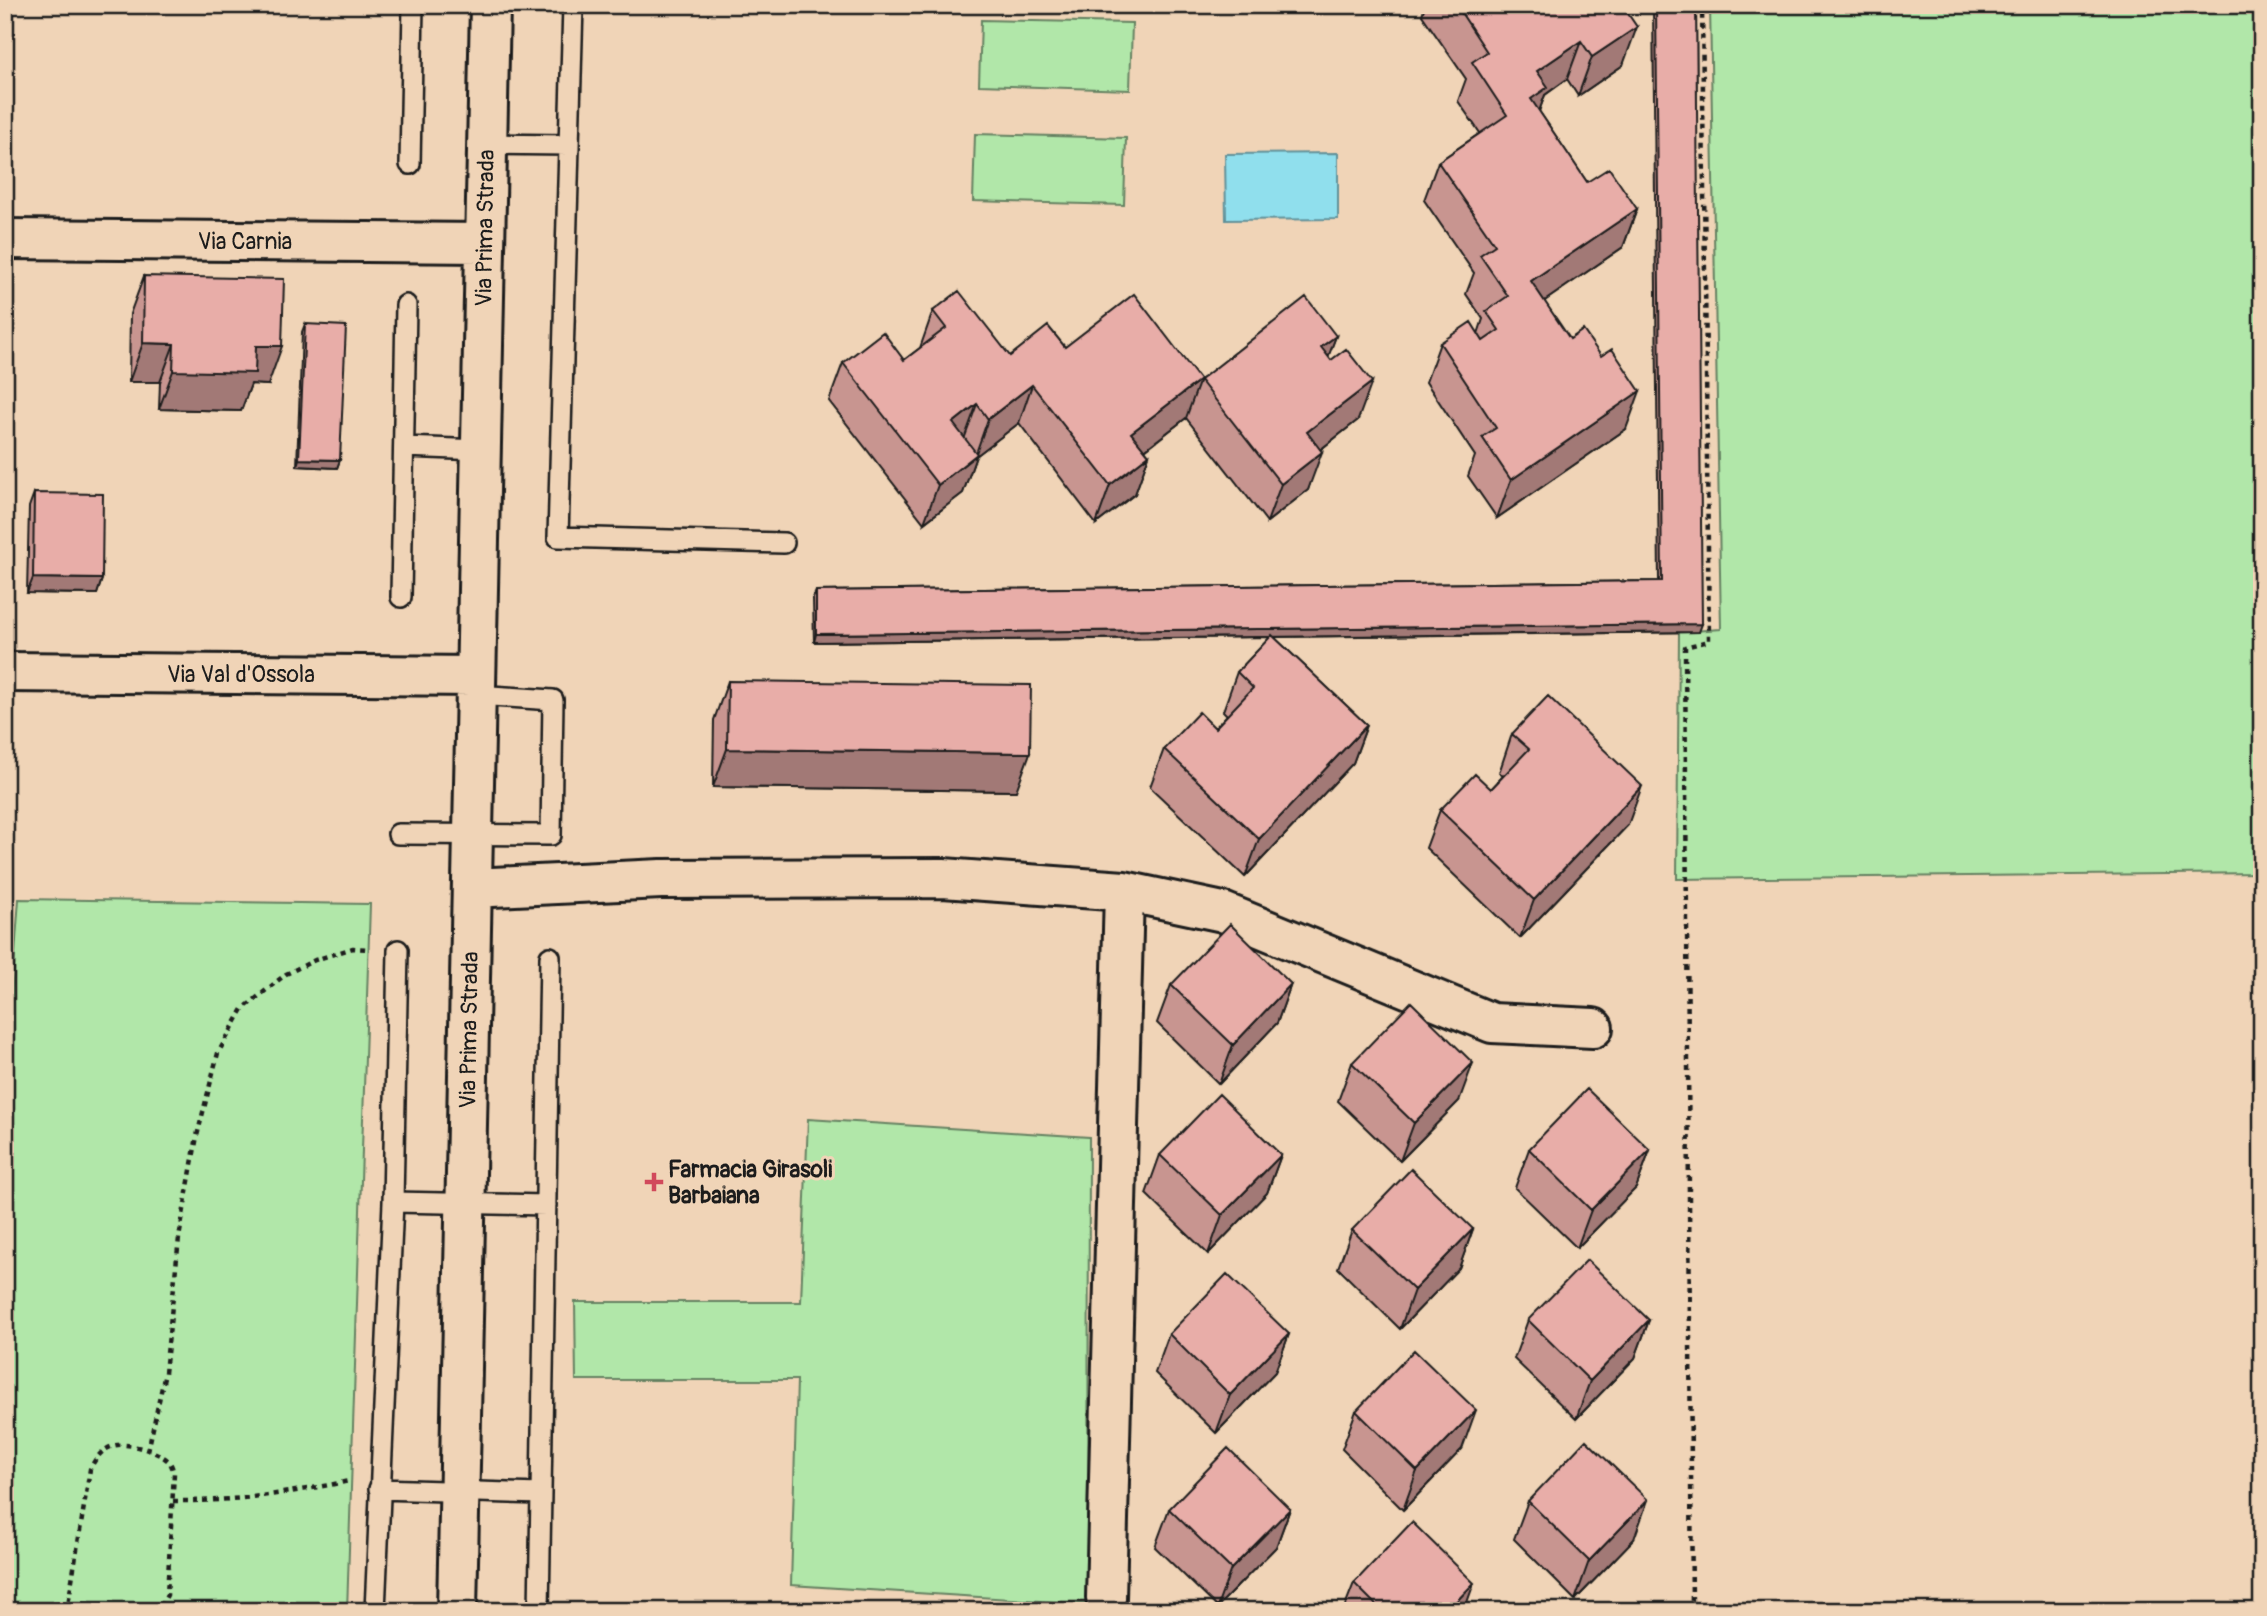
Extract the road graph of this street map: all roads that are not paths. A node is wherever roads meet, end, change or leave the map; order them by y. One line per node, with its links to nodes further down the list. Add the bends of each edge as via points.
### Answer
1 (413, 5): 6 (lane)
2 (490, 5): 4 (street, Via Prima Strada)
3 (573, 5): 5 (lane)
4 (487, 144): 5 (lane); 8 (street, Via Prima Strada)
5 (569, 145): 12 (lane, via 558,537)
6 (410, 164)
7 (5, 239): 8 (street, Via Carnia)
8 (485, 243): 11 (street, Via Prima Strada)
9 (406, 305): 10 (lane)
10 (404, 447): 11 (lane); 13 (lane)
11 (481, 450): 15 (street, Via Prima Strada)
12 (784, 543)
13 (401, 597)
14 (5, 673): 15 (street, Via Val d'Ossola)
15 (476, 685): 17 (street, Via Prima Strada); 17 (lane, via 553,699 551,835)
16 (398, 834): 17 (lane)
17 (473, 835): 18 (street, Via Prima Strada)
18 (472, 888): 19 (street, via 661,879 943,878); 24 (street, Via Prima Strada)
19 (1124, 891): 22 (street, via 1223,912 1492,1023); 29 (street)
20 (398, 950): 23 (lane)
21 (550, 957): 25 (lane)
22 (1593, 1028)
23 (393, 1202): 24 (lane); 26 (lane)
24 (466, 1203): 25 (lane); 27 (street, Via Prima Strada)
25 (546, 1205): 28 (lane)
26 (380, 1481): 27 (lane); 30 (lane)
27 (460, 1492): 28 (lane); 31 (street, Via Prima Strada)
28 (541, 1494): 32 (lane)
29 (1106, 1598)
30 (375, 1611)
31 (457, 1611)
32 (539, 1611)

